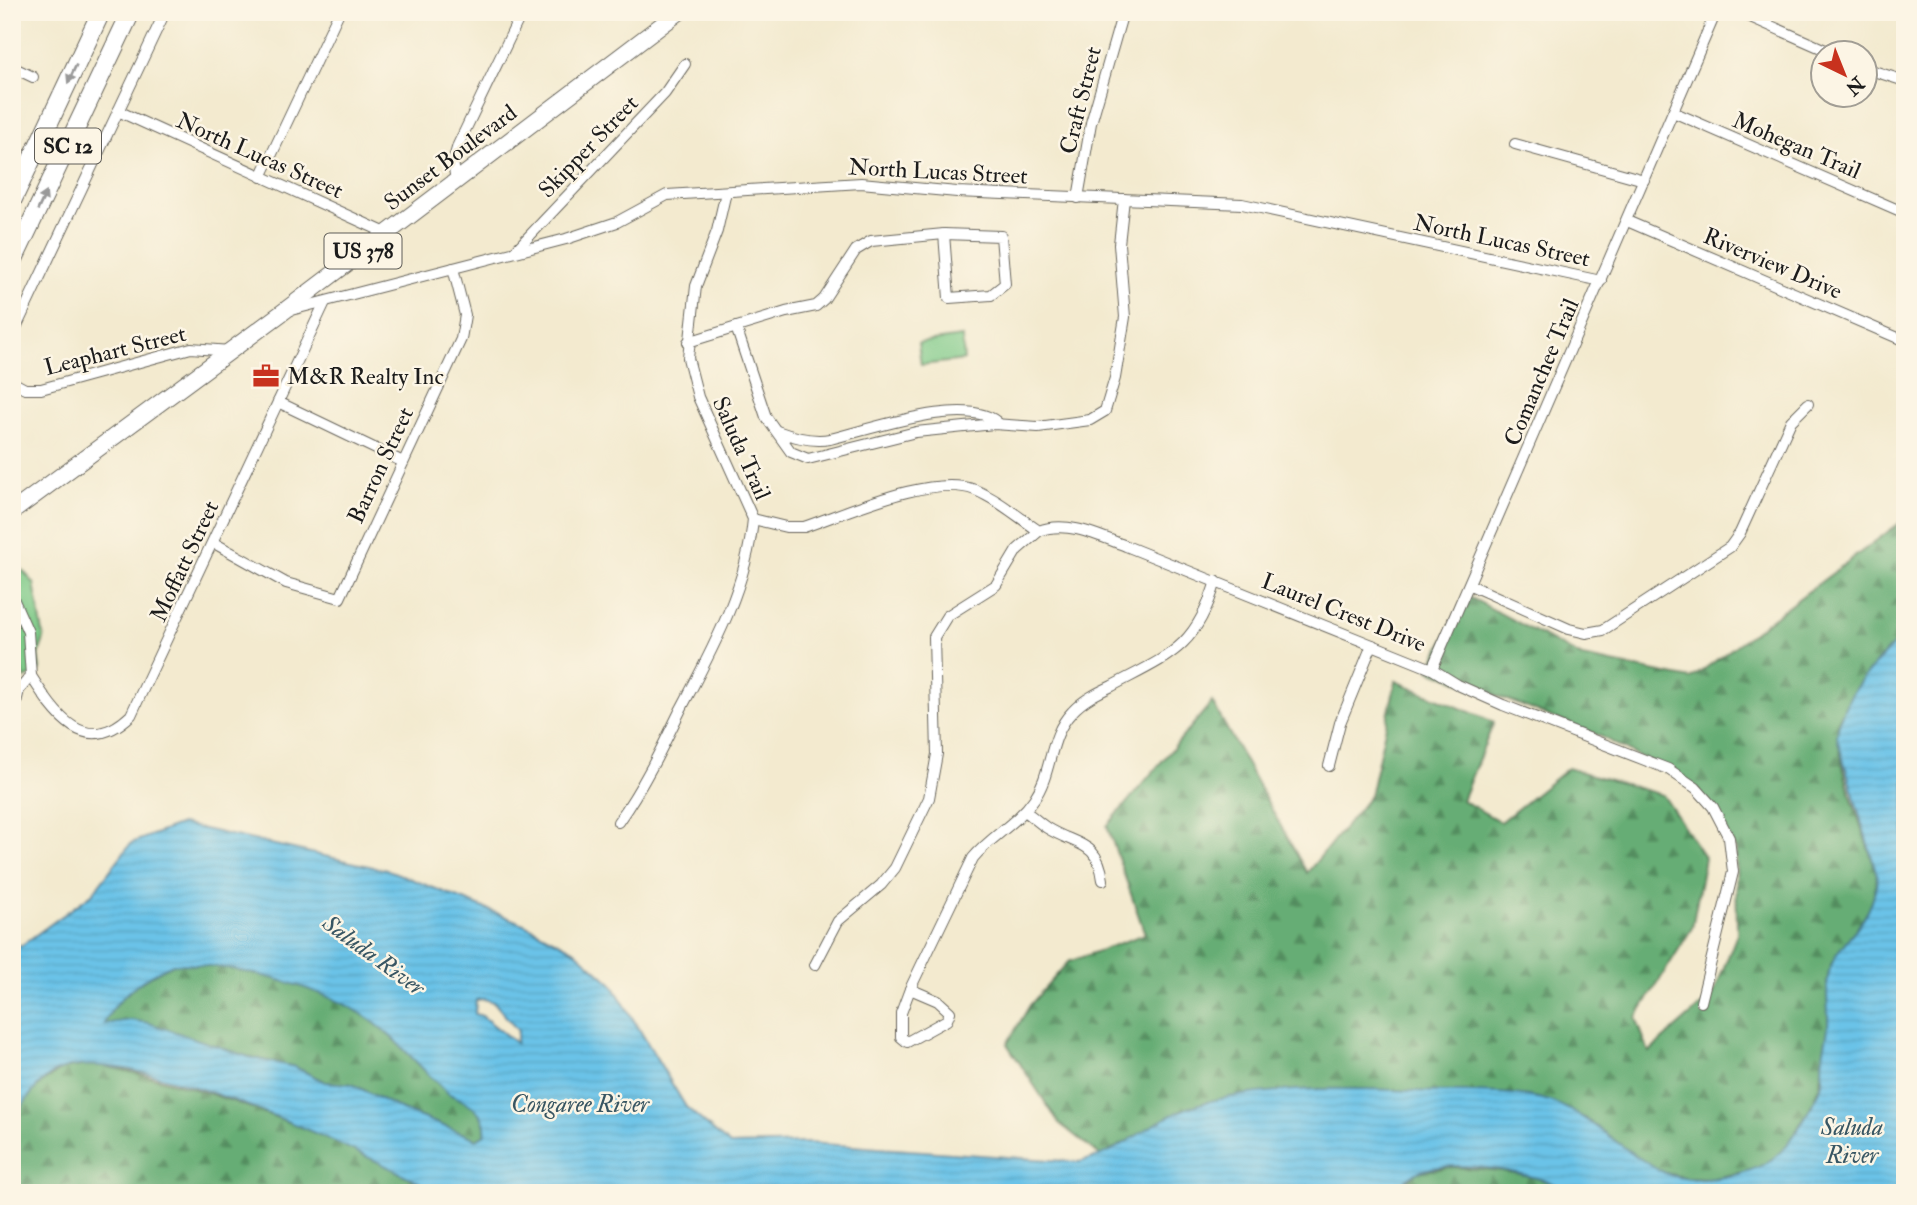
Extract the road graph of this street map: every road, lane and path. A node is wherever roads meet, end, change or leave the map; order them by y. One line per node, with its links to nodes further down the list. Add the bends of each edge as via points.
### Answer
1 (101, 12): 25 (highway, SC 12, one-way to 25)
2 (165, 12): 16 (street)
3 (339, 12): 19 (street)
4 (522, 12): 21 (street, via 455,154)
5 (679, 12): 21 (main road, Sunset Boulevard / US 378)
6 (1123, 12): 23 (street, Craft Street, via 1091,123)
7 (1716, 12): 17 (street, Comanchee Trail)
8 (1738, 12): 10 (street)
9 (129, 18): 31 (highway, SC 12, one-way to 9)
10 (1808, 42)
11 (685, 64): 30 (street, Skipper Street, via 665,93)
12 (12, 67): 14 (street)
13 (1878, 72): 15 (street)
14 (33, 77)
15 (1905, 81)
16 (118, 111): 19 (street, North Lucas Street); 37 (street)
17 (1673, 112): 20 (street, Comanchee Trail); 26 (street, Mohegan Trail)
18 (1515, 144): 20 (street)
19 (261, 177): 28 (street, North Lucas Street)
20 (1644, 180): 27 (street, Comanchee Trail)
21 (456, 181): 28 (main road, Sunset Boulevard / US 378)
22 (726, 192): 23 (street, North Lucas Street, via 861,183); 30 (street, North Lucas Street, via 667,195 617,222); 39 (street, Saluda Trail, via 696,286)
23 (1078, 198): 24 (street, North Lucas Street)
24 (1124, 199): 33 (street, North Lucas Street, via 1242,204); 44 (street, via 1119,244 1125,317 1109,403 1098,417 1073,425)
25 (12, 201)
26 (1905, 213)
27 (1626, 221): 33 (street, Comanchee Trail); 38 (street, Riverview Drive)
28 (387, 233): 35 (main road, Sunset Boulevard / US 378)
29 (944, 234): 29 (street, via 1001,236 1006,284 991,295 949,298); 36 (street, via 871,241 856,250 816,306)
30 (515, 251): 32 (street, North Lucas Street)
31 (12, 263)
32 (453, 268): 34 (street, North Lucas Street); 46 (street, Barron Street, via 464,307 464,331)
33 (1601, 281): 54 (street, Comanchee Trail)
34 (325, 302): 35 (street, North Lucas Street); 42 (street, Moffatt Street)
35 (283, 312): 40 (main road, Sunset Boulevard / US 378)
36 (736, 327): 39 (street); 45 (street, via 766,417)
37 (12, 336)
38 (1905, 341)
39 (688, 342): 50 (street, Saluda Trail, via 692,382)
40 (230, 351): 41 (street, Leaphart Street, via 191,348 41,389 25,389); 47 (main road, Sunset Boulevard / US 378)
41 (12, 382)
42 (278, 402): 46 (street); 52 (street, Moffatt Street)
43 (1808, 404): 54 (street, via 1791,421 1736,541 1603,630 1569,629)
44 (999, 424): 45 (street, via 992,417 969,413 915,415 828,439 797,438); 45 (street, via 916,432 808,459 791,453)
45 (776, 431)
46 (403, 462): 52 (street, Barron Street, via 340,598 285,583)
47 (45, 488): 48 (main road, Sunset Boulevard / US 378); 49 (main road, Sunset Boulevard / US 378)
48 (12, 512)
49 (12, 519)
50 (753, 519): 51 (street, via 804,527 915,491 962,487 1001,503); 62 (street, Saluda Trail, via 744,569 716,639 650,772)
51 (1039, 531): 53 (street, Laurel Crest Drive, via 1058,527 1085,531); 64 (street, via 1017,550 996,585 941,622 934,637 937,754 929,797 895,868 838,921)
52 (214, 543): 58 (street, Moffatt Street, via 141,698 119,726 95,731 69,725 51,709)
53 (1216, 581): 56 (street, Laurel Crest Drive); 61 (street, via 1203,618 1184,644 1092,696 1067,717 1055,738 1042,786)
54 (1470, 584): 57 (street, Comanchee Trail)
55 (12, 596): 58 (street, via 28,632)
56 (1372, 645): 57 (street, Laurel Crest Drive); 60 (street, via 1340,723)
57 (1432, 669): 66 (street, Laurel Crest Drive, via 1503,705 1668,769 1696,788 1713,807 1729,838 1733,872)
58 (31, 676): 59 (street, via 19,690)
59 (12, 719)
60 (1329, 766)
61 (1025, 811): 63 (street, via 1046,828 1094,852); 65 (street, via 973,858)
62 (618, 822)
63 (1103, 880)
64 (815, 965)
65 (910, 989): 65 (street, via 900,1021 901,1037 907,1042 947,1020 950,1012)
66 (1701, 1002)

